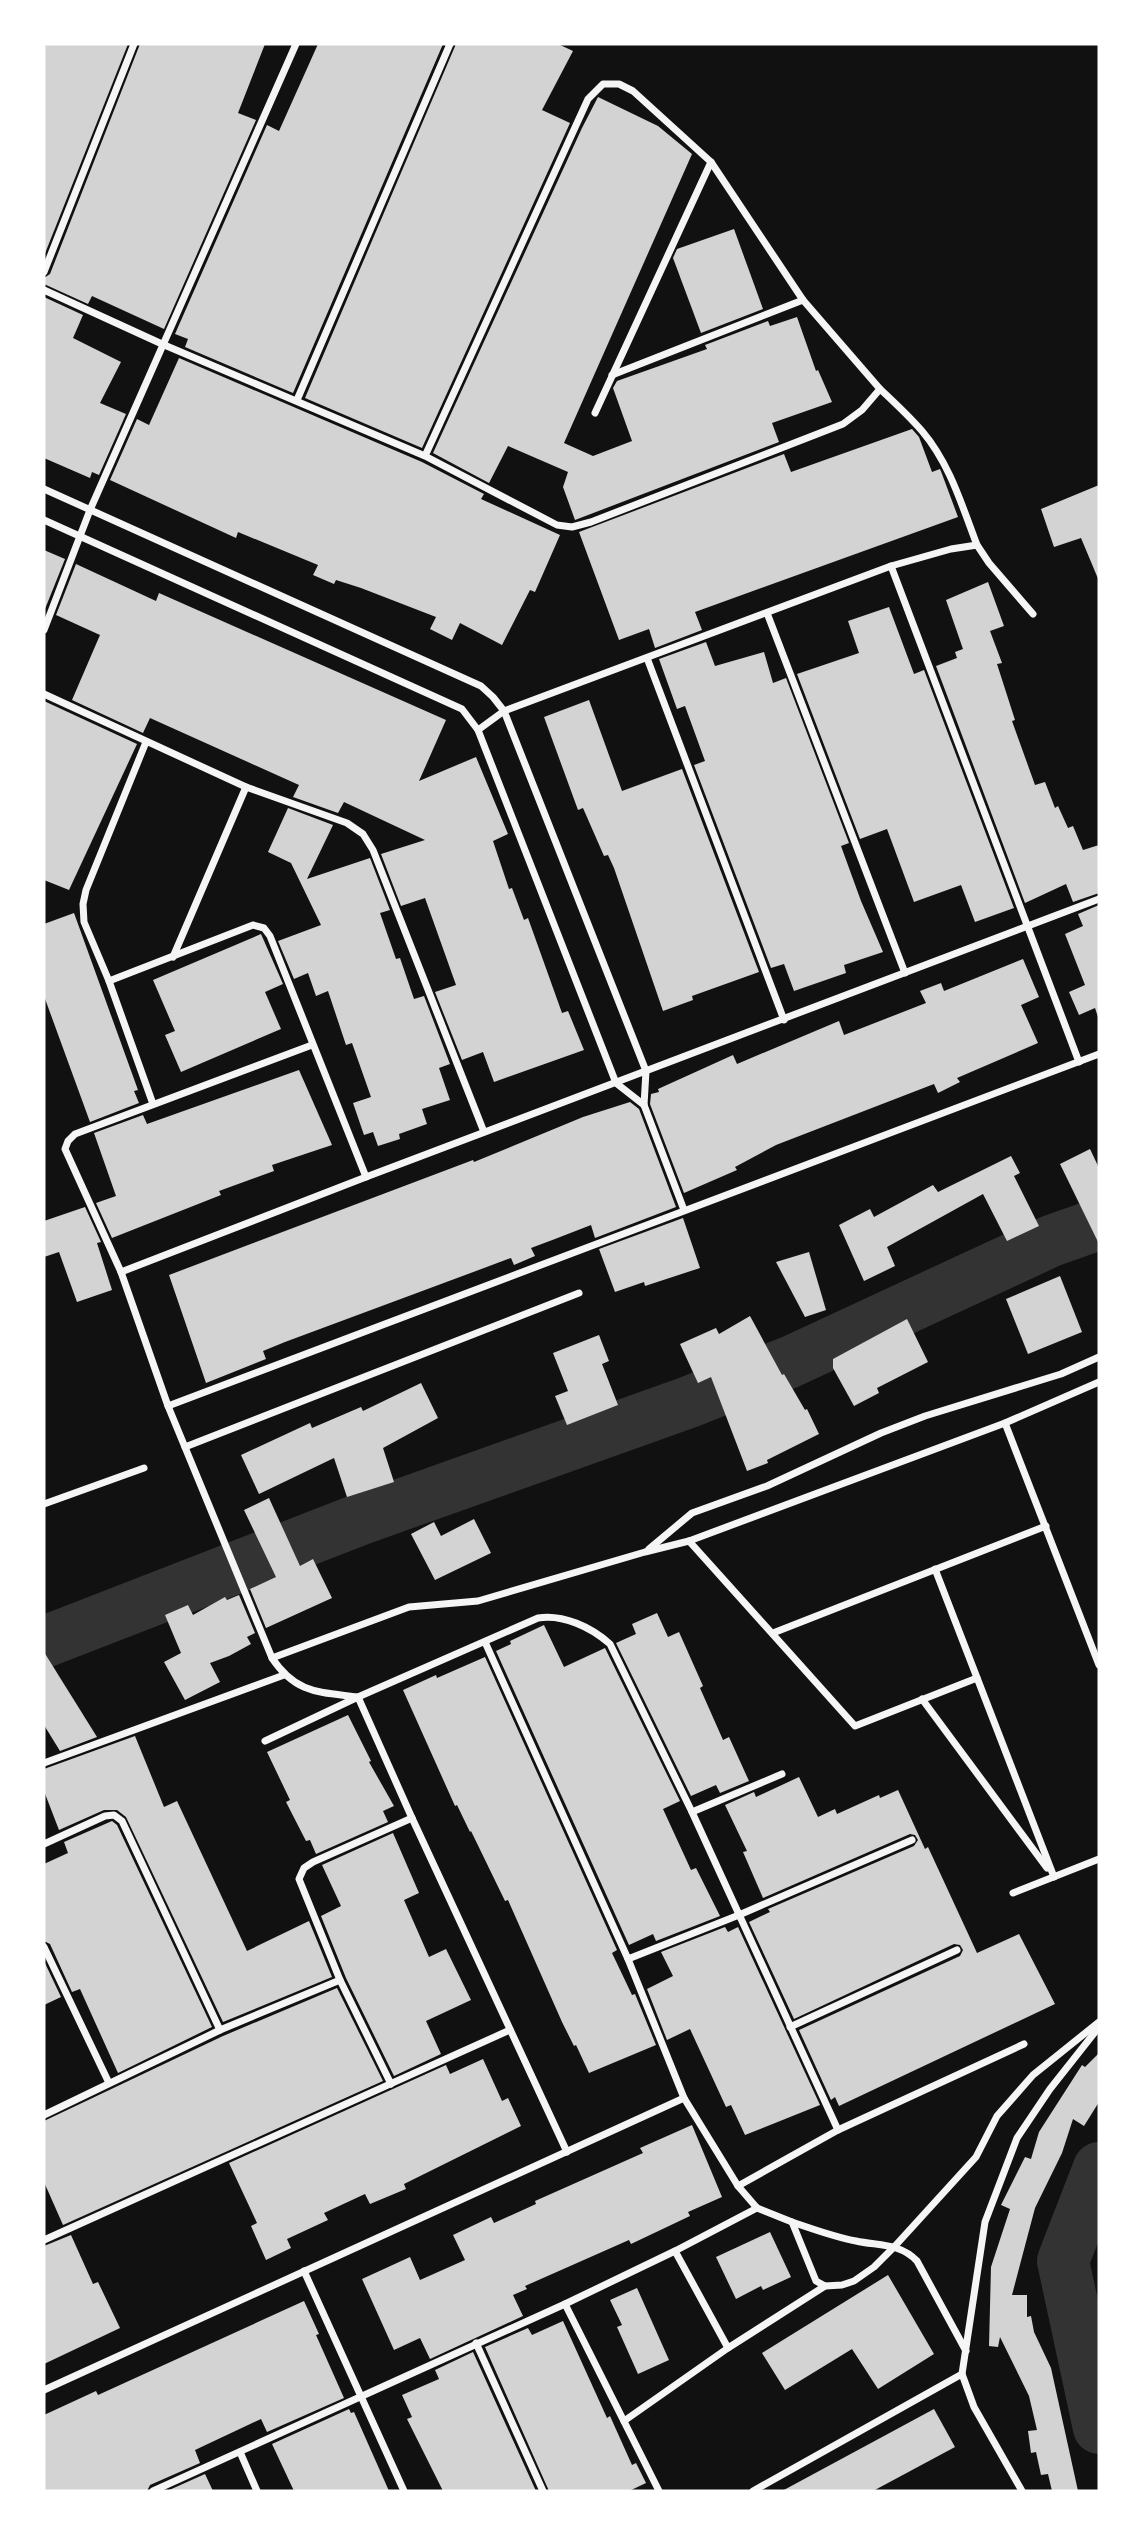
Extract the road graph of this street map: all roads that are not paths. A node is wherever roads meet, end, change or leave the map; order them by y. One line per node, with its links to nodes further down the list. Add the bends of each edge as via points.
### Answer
1 (135, 44): 5 (street)
2 (296, 44): 8 (street)
3 (450, 44): 11 (street)
4 (711, 162): 7 (street); 9 (street); 13 (street, via 619,84 603,84 588,99)
5 (44, 272)
6 (44, 290): 8 (street)
7 (803, 300): 9 (street); 10 (street)
8 (162, 344): 11 (street); 15 (street)
9 (612, 375): 12 (street)
10 (880, 388): 13 (street, via 843,424 572,527 557,525); 18 (street, via 923,432 940,457)
11 (297, 400): 13 (street)
12 (596, 413)
13 (425, 457)
14 (44, 489): 15 (street)
15 (90, 510): 17 (street); 25 (street, via 481,686)
16 (44, 520): 17 (street)
17 (80, 536): 22 (street); 26 (street, via 462,709)
18 (977, 545): 19 (street); 21 (street)
19 (891, 566): 20 (street); 30 (street)
20 (767, 613): 23 (street); 32 (street)
21 (1033, 614)
22 (44, 630)
23 (647, 658): 25 (street); 34 (street)
24 (44, 694): 27 (street)
25 (504, 711): 26 (street); 38 (street)
26 (478, 730): 39 (street)
27 (146, 742): 28 (street); 33 (street, via 83,904 85,922)
28 (246, 787): 31 (street); 42 (street, via 347,823 363,834)
29 (1099, 899): 30 (street)
30 (1028, 926): 32 (street); 37 (street)
31 (173, 957): 33 (street); 35 (street, via 253,925 264,928)
32 (905, 974): 34 (street)
33 (109, 981): 40 (street)
34 (784, 1020): 38 (street)
35 (312, 1045): 40 (street); 43 (street)
36 (1099, 1054): 37 (street)
37 (1079, 1062): 44 (street)
38 (646, 1071): 39 (street); 41 (street)
39 (616, 1083): 41 (street); 42 (street)
40 (153, 1104): 45 (street, via 75,1134 65,1149)
41 (645, 1105): 44 (street)
42 (484, 1132): 43 (street)
43 (366, 1177): 45 (street)
44 (684, 1210): 49 (street)
45 (121, 1272): 49 (street)
46 (579, 1293): 51 (street)
47 (1099, 1357): 56 (street, via 1061,1374 925,1416 767,1486 692,1513)
48 (1099, 1382): 50 (street)
49 (168, 1406): 51 (street)
50 (1005, 1423): 54 (street); 55 (street)
51 (185, 1447): 60 (street)
52 (144, 1468): 53 (street)
53 (44, 1504)
54 (1046, 1527): 57 (street); 61 (street)
55 (689, 1541): 56 (street); 58 (street)
56 (645, 1552): 60 (street, via 478,1601 409,1607)
57 (935, 1569): 58 (street); 63 (street)
58 (773, 1633): 65 (street, via 855,1726)
59 (485, 1642): 64 (street); 69 (street, via 552,1616 597,1633 610,1644); 79 (street)
60 (272, 1658): 62 (street)
61 (1099, 1665)
62 (284, 1675): 64 (street, via 318,1692); 67 (street)
63 (977, 1678): 65 (street); 74 (street)
64 (358, 1697): 66 (street); 70 (street)
65 (922, 1699): 74 (street)
66 (265, 1741)
67 (44, 1763)
68 (782, 1774): 69 (street)
69 (692, 1812): 76 (street)
70 (412, 1818): 80 (street, via 313,1862 299,1879); 84 (street)
71 (912, 1840): 76 (street)
72 (44, 1844): 83 (street, via 105,1816 122,1821)
73 (1099, 1859): 74 (street)
74 (1054, 1877): 75 (street)
75 (1013, 1893)
76 (739, 1915): 79 (street); 82 (street)
77 (44, 1948): 86 (street)
78 (957, 1950): 82 (street)
79 (628, 1959): 88 (street)
80 (340, 1980): 83 (street); 87 (street)
81 (1099, 2025): 96 (street, via 1033,2075 997,2116 976,2157); 103 (street, via 1017,2138 985,2222)
82 (790, 2027): 90 (street)
83 (220, 2030): 86 (street)
84 (510, 2030): 87 (street); 91 (street)
85 (1024, 2044): 90 (street)
86 (109, 2084): 89 (street)
87 (391, 2084): 95 (street)
88 (684, 2098): 91 (street); 92 (street)
89 (44, 2115)
90 (838, 2130): 92 (street)
91 (567, 2151): 98 (street)
92 (738, 2186): 93 (street)
93 (757, 2208): 94 (street); 97 (street)
94 (792, 2222): 96 (street, via 855,2241); 99 (street, via 816,2281)
95 (44, 2240)
96 (895, 2246): 99 (street, via 854,2281); 103 (street, via 917,2261)
97 (676, 2251): 100 (street); 102 (street)
98 (304, 2271): 105 (street); 106 (street)
99 (825, 2286): 102 (street)
100 (565, 2304): 101 (street); 107 (street)
101 (476, 2343): 106 (street); 112 (street)
102 (727, 2348): 107 (street)
103 (967, 2351): 104 (street)
104 (962, 2374): 114 (street); 115 (street, via 974,2407)
105 (44, 2390)
106 (361, 2396): 108 (street); 111 (street)
107 (624, 2421): 113 (street)
108 (240, 2452): 109 (street); 110 (street)
109 (153, 2491)
110 (257, 2491)
111 (404, 2491)
112 (543, 2491)
113 (659, 2491)
114 (753, 2491)
115 (1022, 2491)

